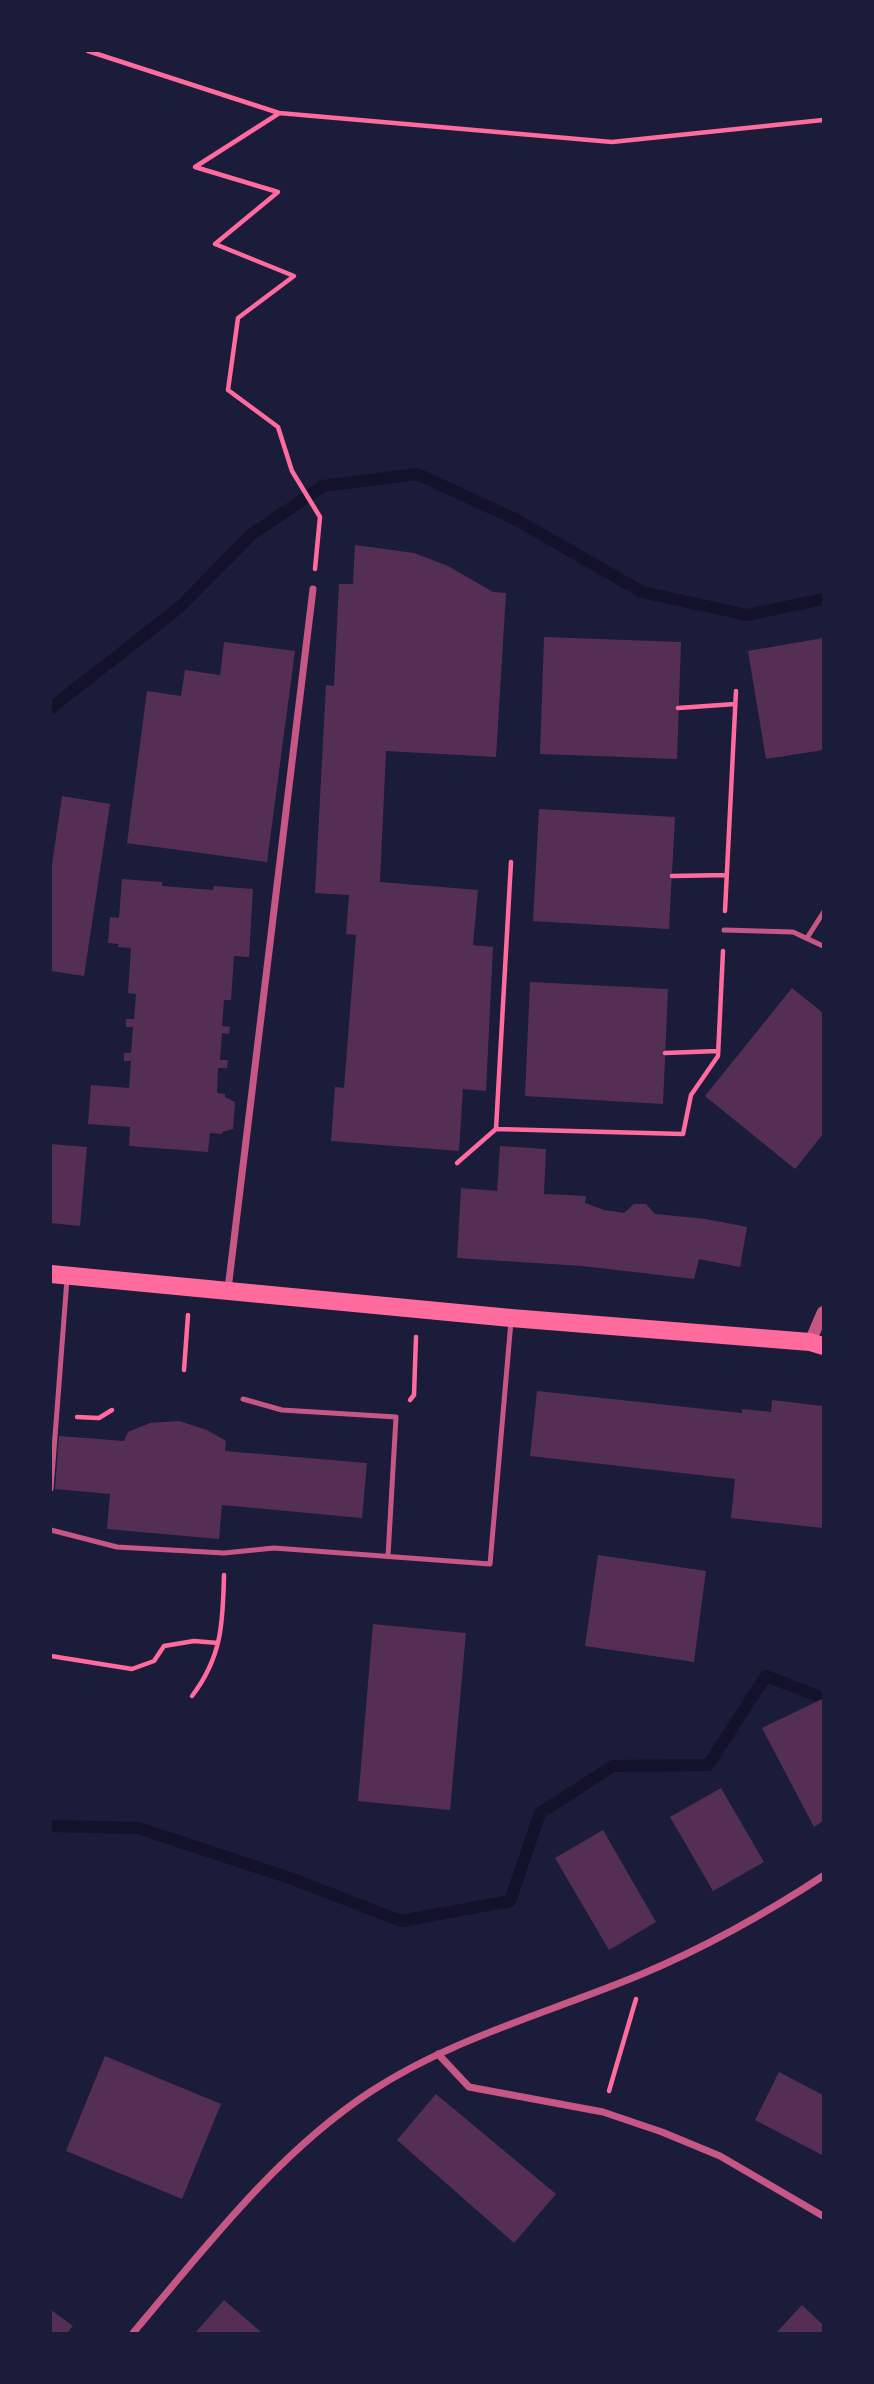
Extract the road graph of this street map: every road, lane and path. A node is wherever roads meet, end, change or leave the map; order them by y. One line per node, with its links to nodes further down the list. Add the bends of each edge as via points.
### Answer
1 (88, 51): 2 (path)
2 (278, 113): 3 (path, via 612,142); 4 (path, via 195,167 278,192 215,244 294,276 238,318 228,390 278,427 292,471 320,517)
3 (823, 120)
4 (313, 589): 21 (street)
5 (736, 691): 6 (path)
6 (735, 704): 7 (path); 9 (path)
7 (678, 708)
8 (512, 862): 17 (path)
9 (726, 875): 10 (path); 12 (path)
10 (673, 876)
11 (823, 913): 13 (lane)
12 (724, 930): 13 (lane, via 793,932); 15 (path)
13 (807, 938): 14 (lane)
14 (823, 946)
15 (718, 1051): 16 (path); 17 (path, via 691,1095 683,1135)
16 (665, 1053)
17 (496, 1129): 18 (path)
18 (457, 1163)
19 (59, 1275): 20 (main road); 29 (lane)
20 (190, 1286): 21 (main road); 26 (path)
21 (228, 1289): 22 (main road)
22 (417, 1308): 24 (main road); 30 (path, via 414,1395)
23 (823, 1312): 25 (street)
24 (511, 1318): 25 (main road); 34 (lane, via 490,1564)
25 (817, 1344)
26 (184, 1370)
27 (243, 1399): 30 (lane, via 282,1410)
28 (112, 1410): 29 (path, via 99,1418)
29 (57, 1414): 31 (lane)
30 (396, 1417): 34 (lane)
31 (51, 1489)
32 (51, 1530): 33 (lane, via 117,1547)
33 (224, 1553): 34 (lane, via 274,1548); 35 (path)
34 (388, 1556)
35 (218, 1643): 36 (path, via 164,1646 154,1661 132,1669); 37 (path, via 208,1676)
36 (51, 1656)
37 (192, 1696)
38 (823, 1876): 40 (street, via 715,1941)
39 (634, 2009): 41 (path)
40 (438, 2054): 42 (street, via 469,2087 603,2112 662,2132 732,2161); 43 (street, via 370,2091 311,2135 231,2218)
41 (614, 2071)
42 (823, 2216)
43 (133, 2333)

